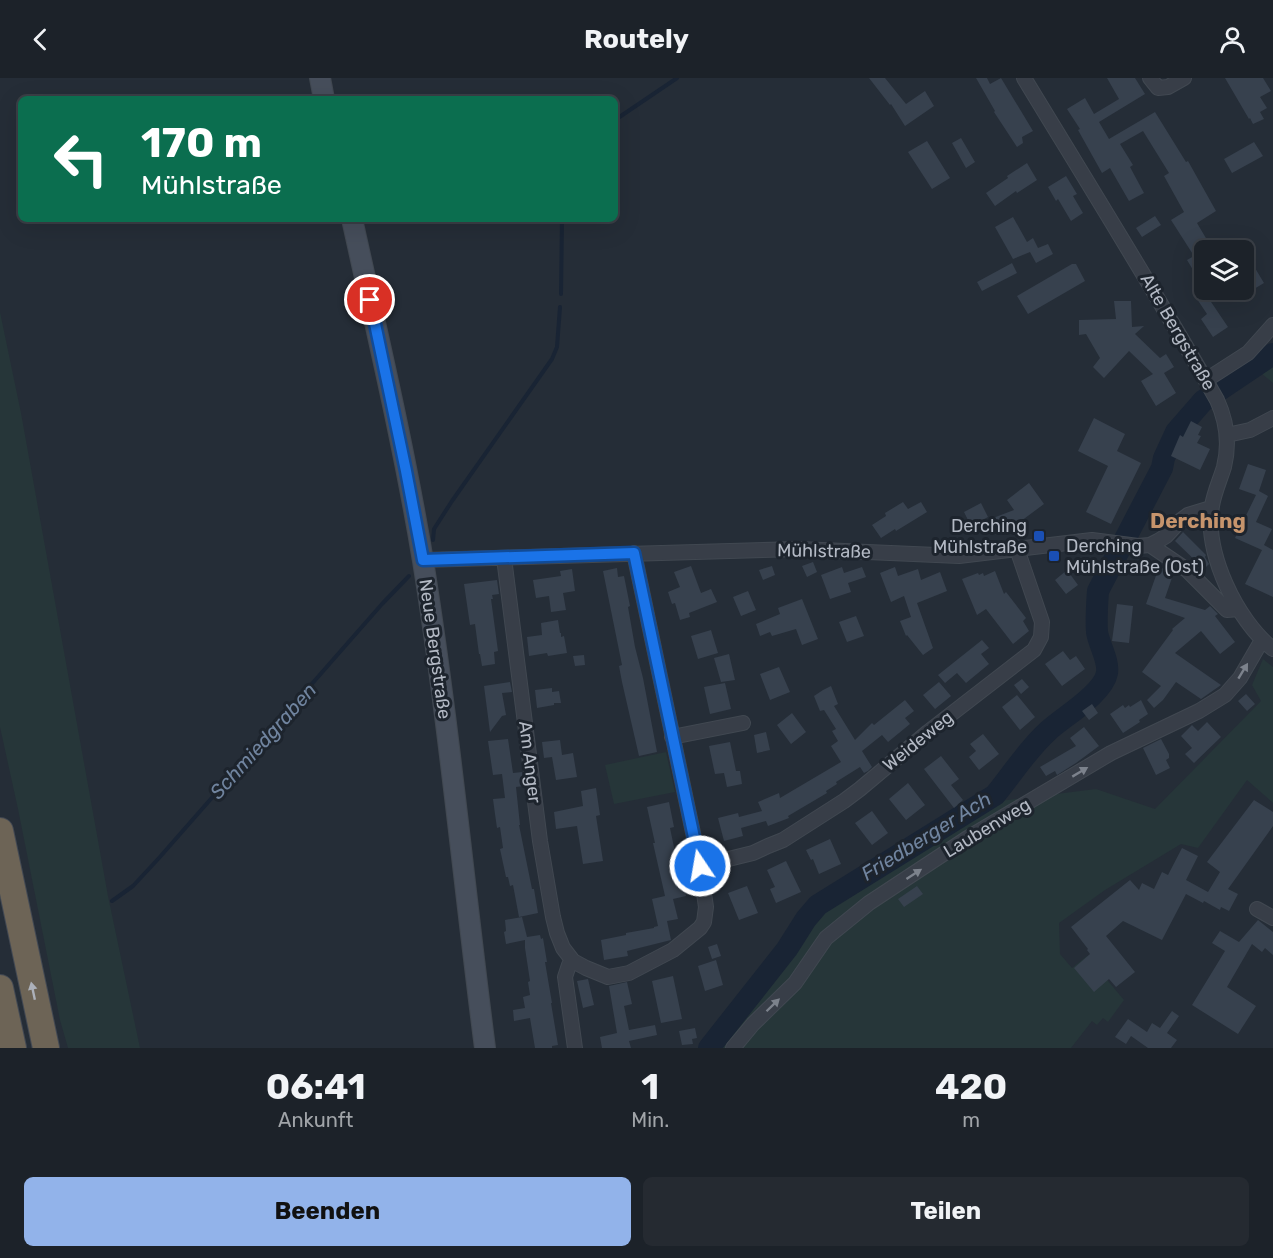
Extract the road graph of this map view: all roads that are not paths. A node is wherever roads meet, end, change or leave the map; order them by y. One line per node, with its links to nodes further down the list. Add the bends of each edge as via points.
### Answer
1 (320, 78): 5 (main road)
2 (1025, 78): 8 (street, Alte Bergstraße)
3 (1150, 78): 4 (street, via 1158,88)
4 (1184, 78)
5 (323, 96)
6 (353, 222): 16 (main road, Neue Bergstraße)
7 (1273, 326): 8 (street, via 1248,353)
8 (1208, 383): 10 (street, Alte Bergstraße, via 1224,416)
9 (1273, 418): 10 (street, via 1250,430)
10 (1227, 435): 11 (street, Alte Bergstraße, via 1224,468)
11 (1211, 508): 12 (street, via 1188,515); 17 (street, Alte Bergstraße, via 1211,539)
12 (1150, 545): 13 (street, Mühlstraße, via 1092,540); 17 (street, Alte Bergstraße, via 1187,570 1227,610)
13 (1017, 549): 14 (street, Mühlstraße, via 959,556 799,549); 22 (street, Weideweg, via 1042,622 1041,637 1034,650 844,801 783,840 753,853)
14 (634, 553): 15 (street, Mühlstraße); 20 (street)
15 (504, 558): 16 (street, Mühlstraße); 25 (street, Am Anger, via 553,917 563,948)
16 (423, 560): 29 (main road, Neue Bergstraße)
17 (1239, 609): 18 (street, Alte Bergstraße)
18 (1268, 644): 31 (street, Laubenweg, one-way to 18, via 795,983 826,938 868,903 1111,753 1225,695)
19 (743, 723): 20 (street)
20 (672, 737): 22 (street)
21 (0, 831): 28 (highway, one-way to 21)
22 (700, 866): 25 (street, via 706,907 704,922 673,950 618,976 598,974)
23 (1257, 909): 24 (street)
24 (1273, 918)
25 (573, 961): 30 (street, via 565,977)
26 (0, 988): 27 (highway)
27 (13, 1048)
28 (46, 1048)
29 (485, 1048)
30 (575, 1048)
31 (733, 1048)

